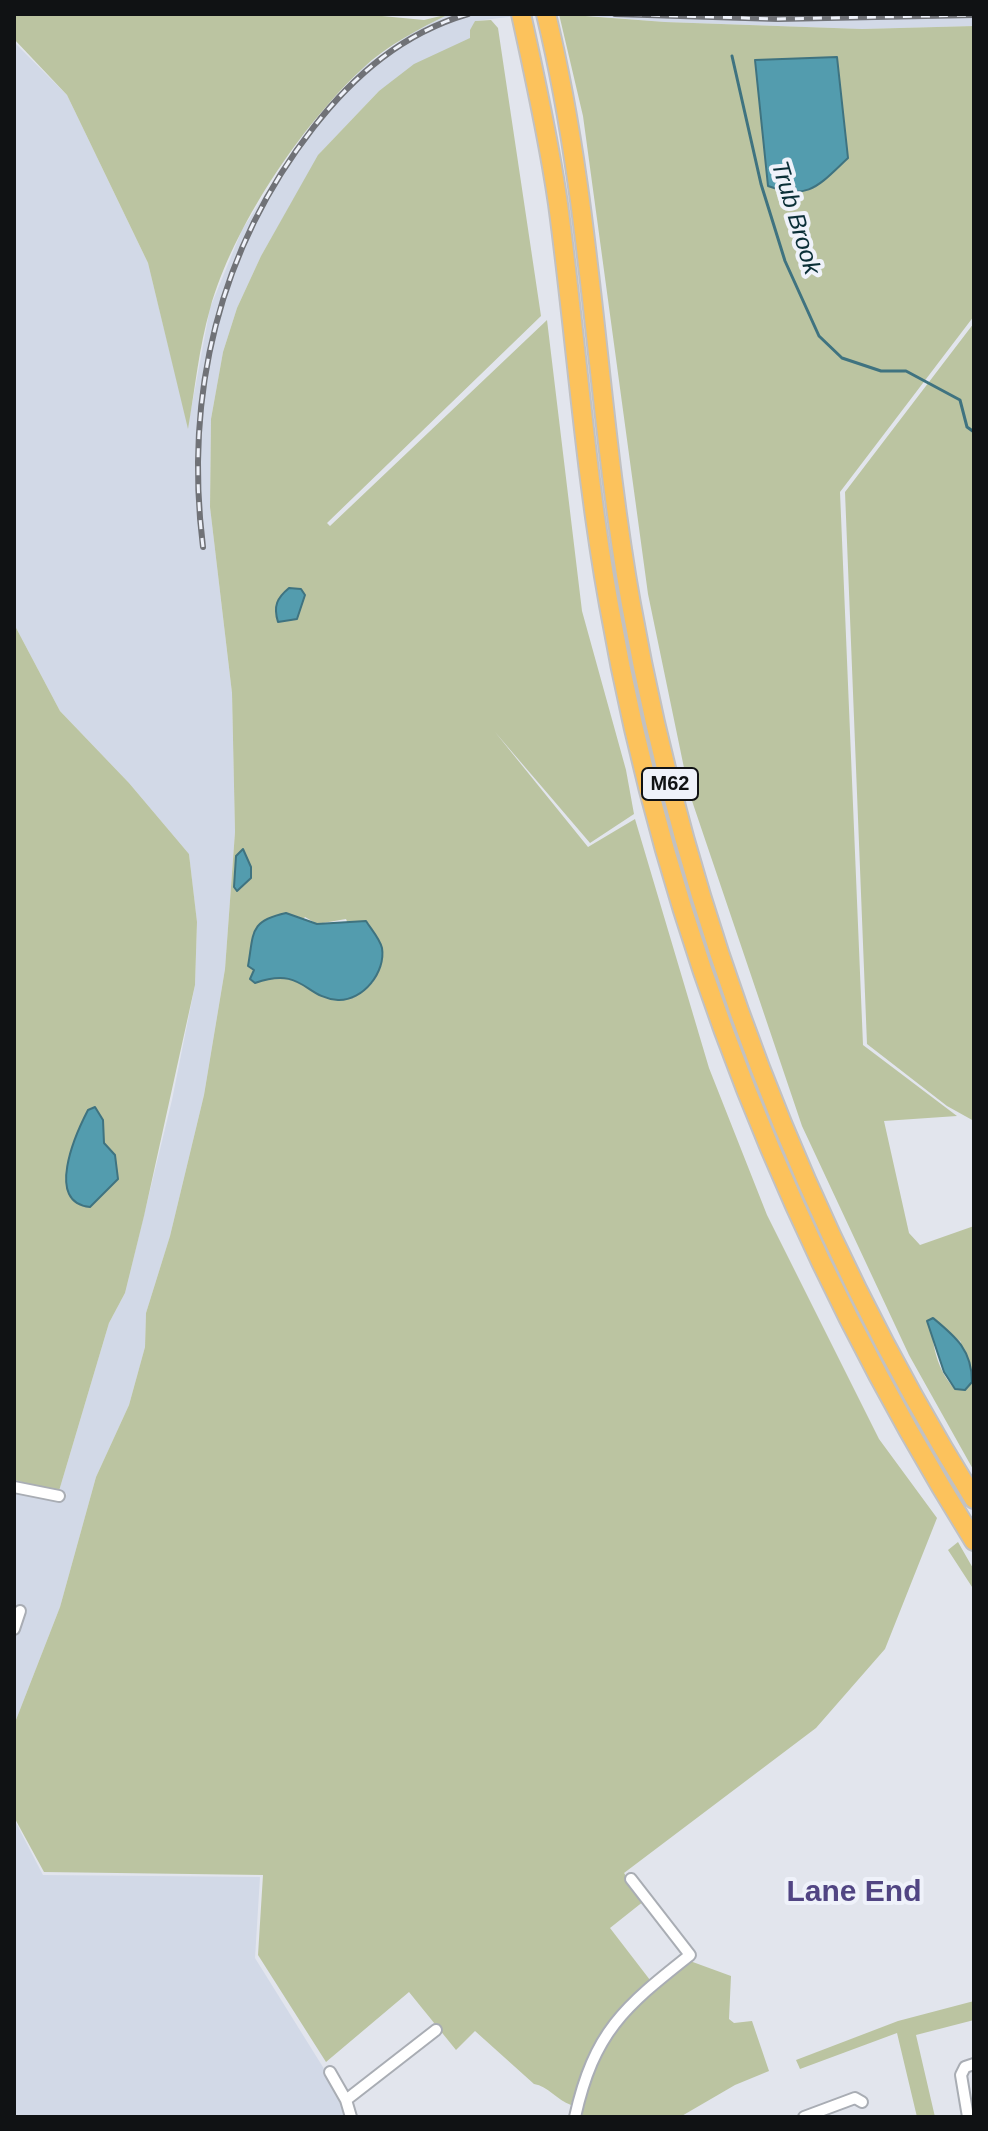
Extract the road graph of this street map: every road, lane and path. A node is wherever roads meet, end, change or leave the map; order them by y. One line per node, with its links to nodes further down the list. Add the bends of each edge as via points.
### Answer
1 (521, 14): 6 (highway, M62, via 557,200 609,608 642,760 689,932 747,1095 830,1282 876,1374)
2 (546, 14): 5 (highway, M62, via 580,195 631,605 680,821 738,1007 808,1185 895,1363)
3 (14, 1487): 4 (street)
4 (59, 1496)
5 (974, 1499)
6 (974, 1541)
7 (20, 1611): 8 (street)
8 (14, 1629)
9 (631, 1879): 16 (street, via 690,1955 632,2001 608,2031 590,2060)
10 (436, 2030): 13 (street)
11 (974, 2064): 18 (street, via 961,2075)
12 (330, 2072): 13 (street)
13 (346, 2100): 15 (street)
14 (862, 2102): 17 (street, via 855,2098)
15 (351, 2117)
16 (575, 2117)
17 (804, 2117)
18 (968, 2117)

